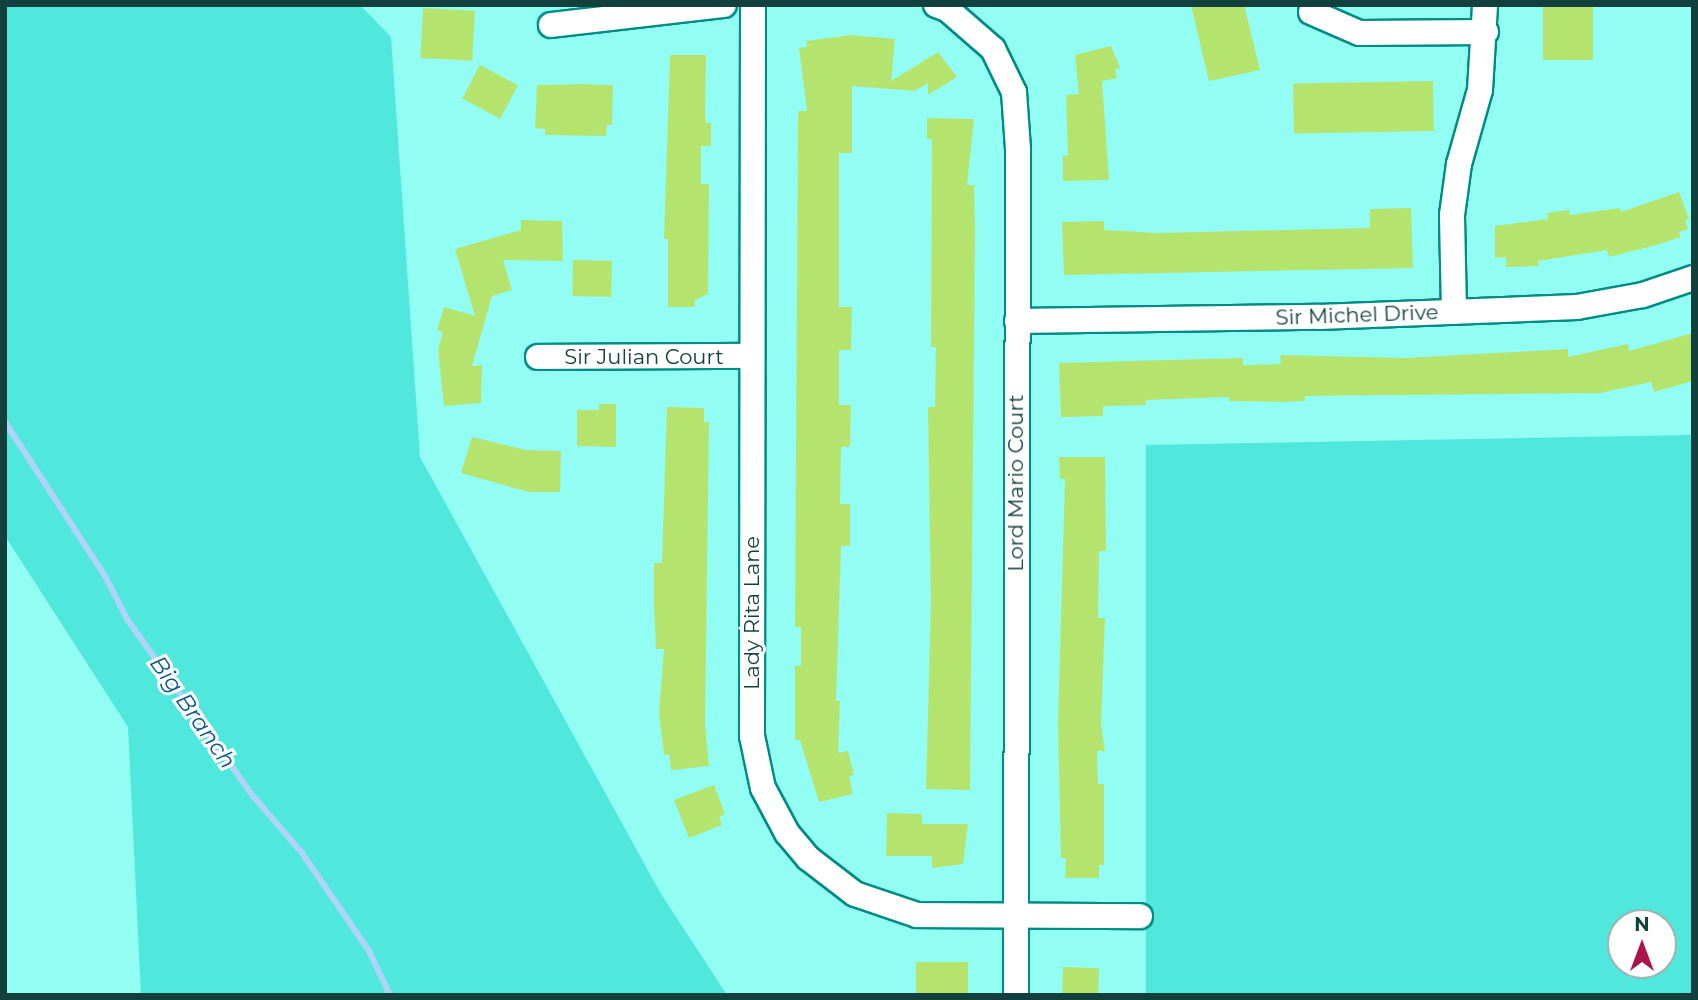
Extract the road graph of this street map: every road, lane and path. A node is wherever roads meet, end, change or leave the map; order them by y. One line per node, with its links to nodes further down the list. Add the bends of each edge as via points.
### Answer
1 (724, 5): 6 (street)
2 (753, 5): 11 (street, Lady Rita Lane)
3 (936, 5): 10 (street, Lord Mario Court, via 993,49 1014,92)
4 (1485, 5): 7 (street)
5 (1311, 12): 7 (street, via 1359,33)
6 (551, 25)
7 (1486, 32): 9 (street, via 1480,90 1452,215)
8 (1693, 278): 9 (street, Sir Michel Drive, via 1643,295 1577,307)
9 (1454, 312): 10 (street, Sir Michel Drive)
10 (1017, 321): 13 (street, Lord Mario Court)
11 (751, 356): 12 (street, Sir Julian Court); 13 (street, Lady Rita Lane, via 752,736 763,788 787,833 808,858 855,894 916,915)
12 (538, 357)
13 (1014, 915): 14 (street, Lady Rita Lane); 15 (street, Lord Mario Court)
14 (1140, 916)
15 (1016, 995)

